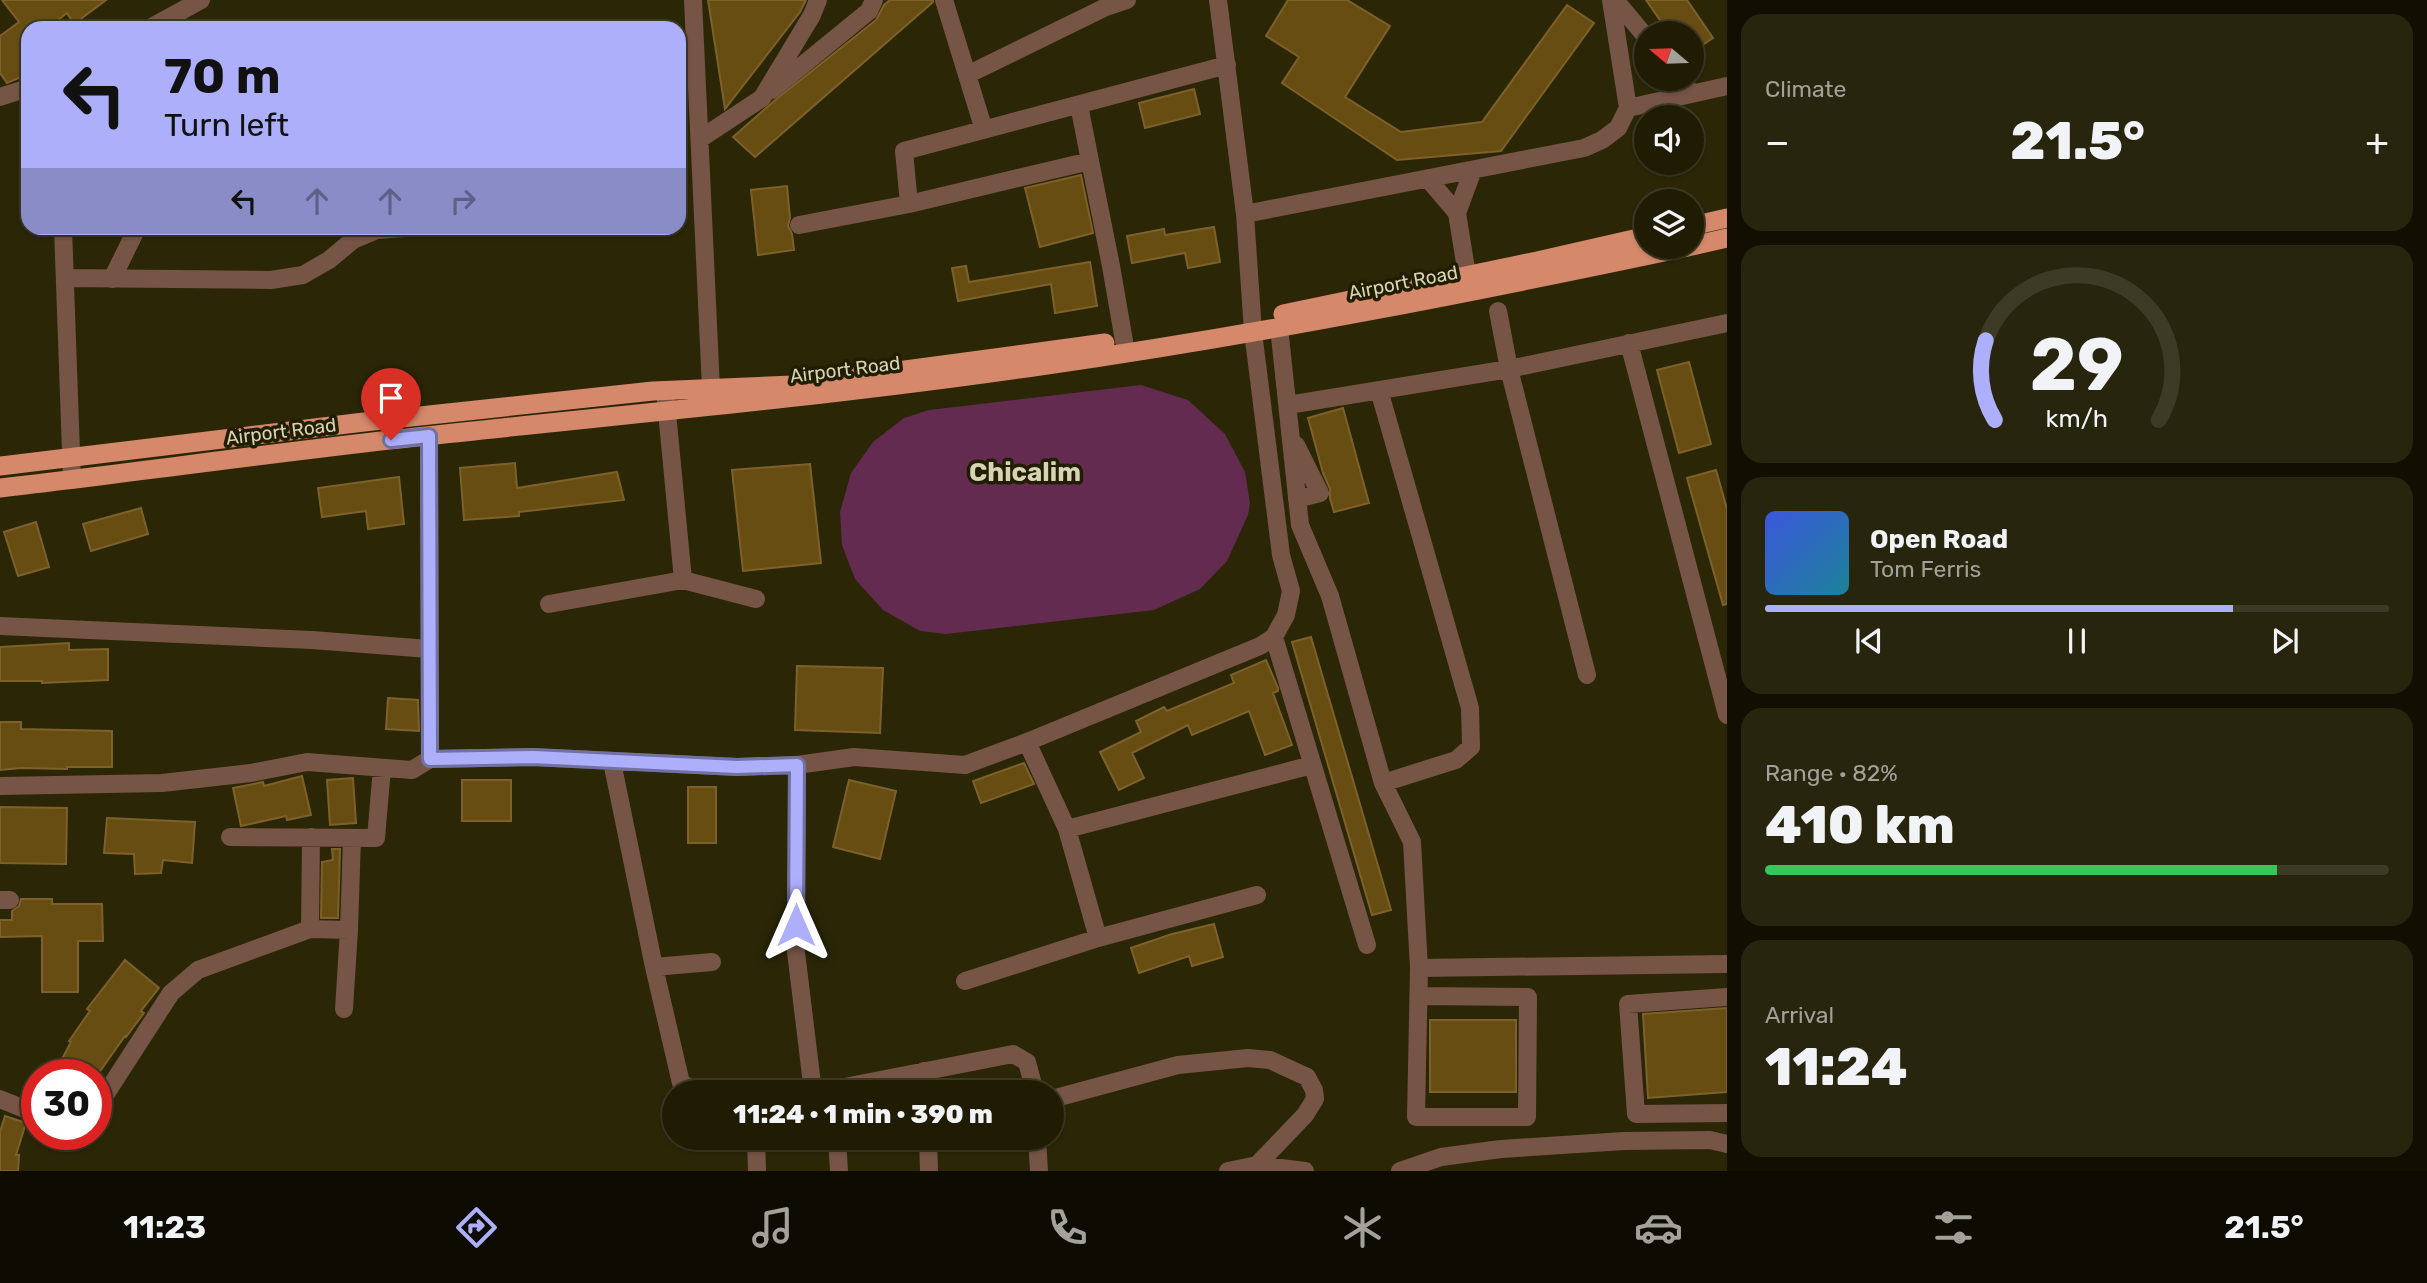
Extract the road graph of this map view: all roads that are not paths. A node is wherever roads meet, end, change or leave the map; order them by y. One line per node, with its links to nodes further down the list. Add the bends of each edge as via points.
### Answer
1 (201, 0): 9 (street)
2 (693, 0): 21 (street)
3 (817, 0): 17 (street)
4 (874, 0): 17 (street, via 869,11)
5 (944, 0): 12 (street)
6 (1127, 0): 12 (street)
7 (1218, 0): 11 (street)
8 (1613, 0): 10 (street); 19 (street)
9 (163, 21)
10 (1634, 23)
11 (1227, 65): 18 (street); 27 (street)
12 (967, 75): 20 (street)
13 (1727, 86): 15 (street)
14 (21, 90): 16 (street)
15 (1692, 93): 19 (street)
16 (0, 97)
17 (762, 98): 21 (street)
18 (1079, 104): 20 (street); 22 (street)
19 (1628, 108): 23 (street, via 1618,128 1584,148)
20 (984, 130): 25 (street, via 904,150)
21 (700, 139): 48 (street)
22 (1090, 161): 25 (street); 45 (street)
23 (1473, 170): 24 (street); 26 (street)
24 (1428, 179): 26 (street); 27 (street)
25 (909, 204): 30 (street)
26 (1457, 213): 38 (street)
27 (1245, 214): 43 (street)
28 (1727, 218): 29 (highway)
29 (1704, 223)
30 (799, 225)
31 (63, 235): 39 (street)
32 (134, 235): 40 (street)
33 (365, 235): 40 (street, via 303,275)
34 (1634, 239): 38 (highway, Airport Road)
35 (1727, 239): 36 (highway, Airport Road)
36 (1704, 243)
37 (1634, 258): 44 (highway, Airport Road)
38 (1467, 275): 43 (highway, Airport Road)
39 (65, 278): 40 (street); 54 (street)
40 (113, 279)
41 (1498, 311): 47 (street)
42 (1727, 323): 46 (street)
43 (1252, 326): 44 (highway, Airport Road); 45 (highway, Airport Road); 52 (highway, Airport Road, via 1050,365); 62 (street, via 1281,555 1291,591 1286,615)
44 (1279, 327): 51 (street)
45 (1124, 341): 48 (highway, Airport Road, via 793,385)
46 (1629, 344): 47 (street); 65 (street)
47 (1509, 369): 49 (street); 64 (street)
48 (712, 389): 50 (highway, Airport Road)
49 (1379, 390): 51 (street); 72 (street, via 1470,708 1471,747 1456,760)
50 (665, 391): 52 (street); 54 (highway, Airport Road)
51 (1288, 405): 72 (street, via 1291,435 1320,493 1297,499 1300,525 1330,596)
52 (667, 411): 53 (highway, Airport Road); 58 (street)
53 (429, 436): 56 (highway, Airport Road); 63 (street)
54 (71, 458): 55 (highway, Airport Road); 56 (street)
55 (0, 466)
56 (72, 480): 57 (highway, Airport Road)
57 (0, 488)
58 (683, 580): 59 (street); 60 (street)
59 (756, 599)
60 (549, 604)
61 (0, 626): 63 (street)
62 (1274, 637): 66 (street); 70 (street)
63 (429, 649): 67 (street)
64 (1587, 675)
65 (1727, 715)
66 (1027, 742): 69 (street, via 965,765 854,757); 74 (street)
67 (430, 759): 68 (street, via 533,757); 71 (street, via 412,770)
68 (612, 762): 69 (street); 85 (street)
69 (797, 765): 93 (street, via 796,951)
70 (1312, 765): 74 (street); 82 (street)
71 (382, 768): 73 (street, via 307,762 162,783); 77 (street, via 376,838)
72 (1383, 783): 86 (street, via 1412,842)
73 (0, 786)
74 (1067, 829): 81 (street)
75 (230, 837): 76 (street)
76 (311, 837): 77 (street); 79 (street)
77 (352, 838): 80 (street)
78 (1257, 895): 81 (street)
79 (310, 929): 80 (street); 97 (street, via 198,970 170,993)
80 (349, 930): 90 (street)
81 (1098, 938): 87 (street)
82 (1367, 945)
83 (712, 962): 85 (street)
84 (1727, 964): 86 (street)
85 (654, 967): 92 (street)
86 (1419, 968): 88 (street)
87 (965, 981)
88 (1419, 996): 88 (street, via 1416,1117 1527,1117 1528,997)
89 (1727, 997): 101 (street, via 1628,1004 1636,1114)
90 (344, 1009)
91 (924, 1070): 94 (street); 95 (street); 96 (street, via 1013,1054 1027,1062)
92 (680, 1080)
93 (812, 1080)
94 (879, 1080)
95 (924, 1080)
96 (1032, 1080)
97 (112, 1085)
98 (1064, 1096): 107 (street, via 1178,1065 1270,1059 1307,1077 1315,1099)
99 (0, 1099): 100 (street)
100 (21, 1108)
101 (1727, 1114)
102 (1727, 1144): 114 (street, via 1710,1140 1624,1141 1527,1147 1441,1157)
103 (756, 1150): 108 (street)
104 (838, 1150): 109 (street)
105 (928, 1150): 110 (street)
106 (1038, 1150): 111 (street)
107 (1257, 1166): 112 (street); 113 (street)
108 (757, 1171)
109 (839, 1171)
110 (929, 1171)
111 (1039, 1171)
112 (1228, 1171)
113 (1305, 1171)
114 (1400, 1171)

